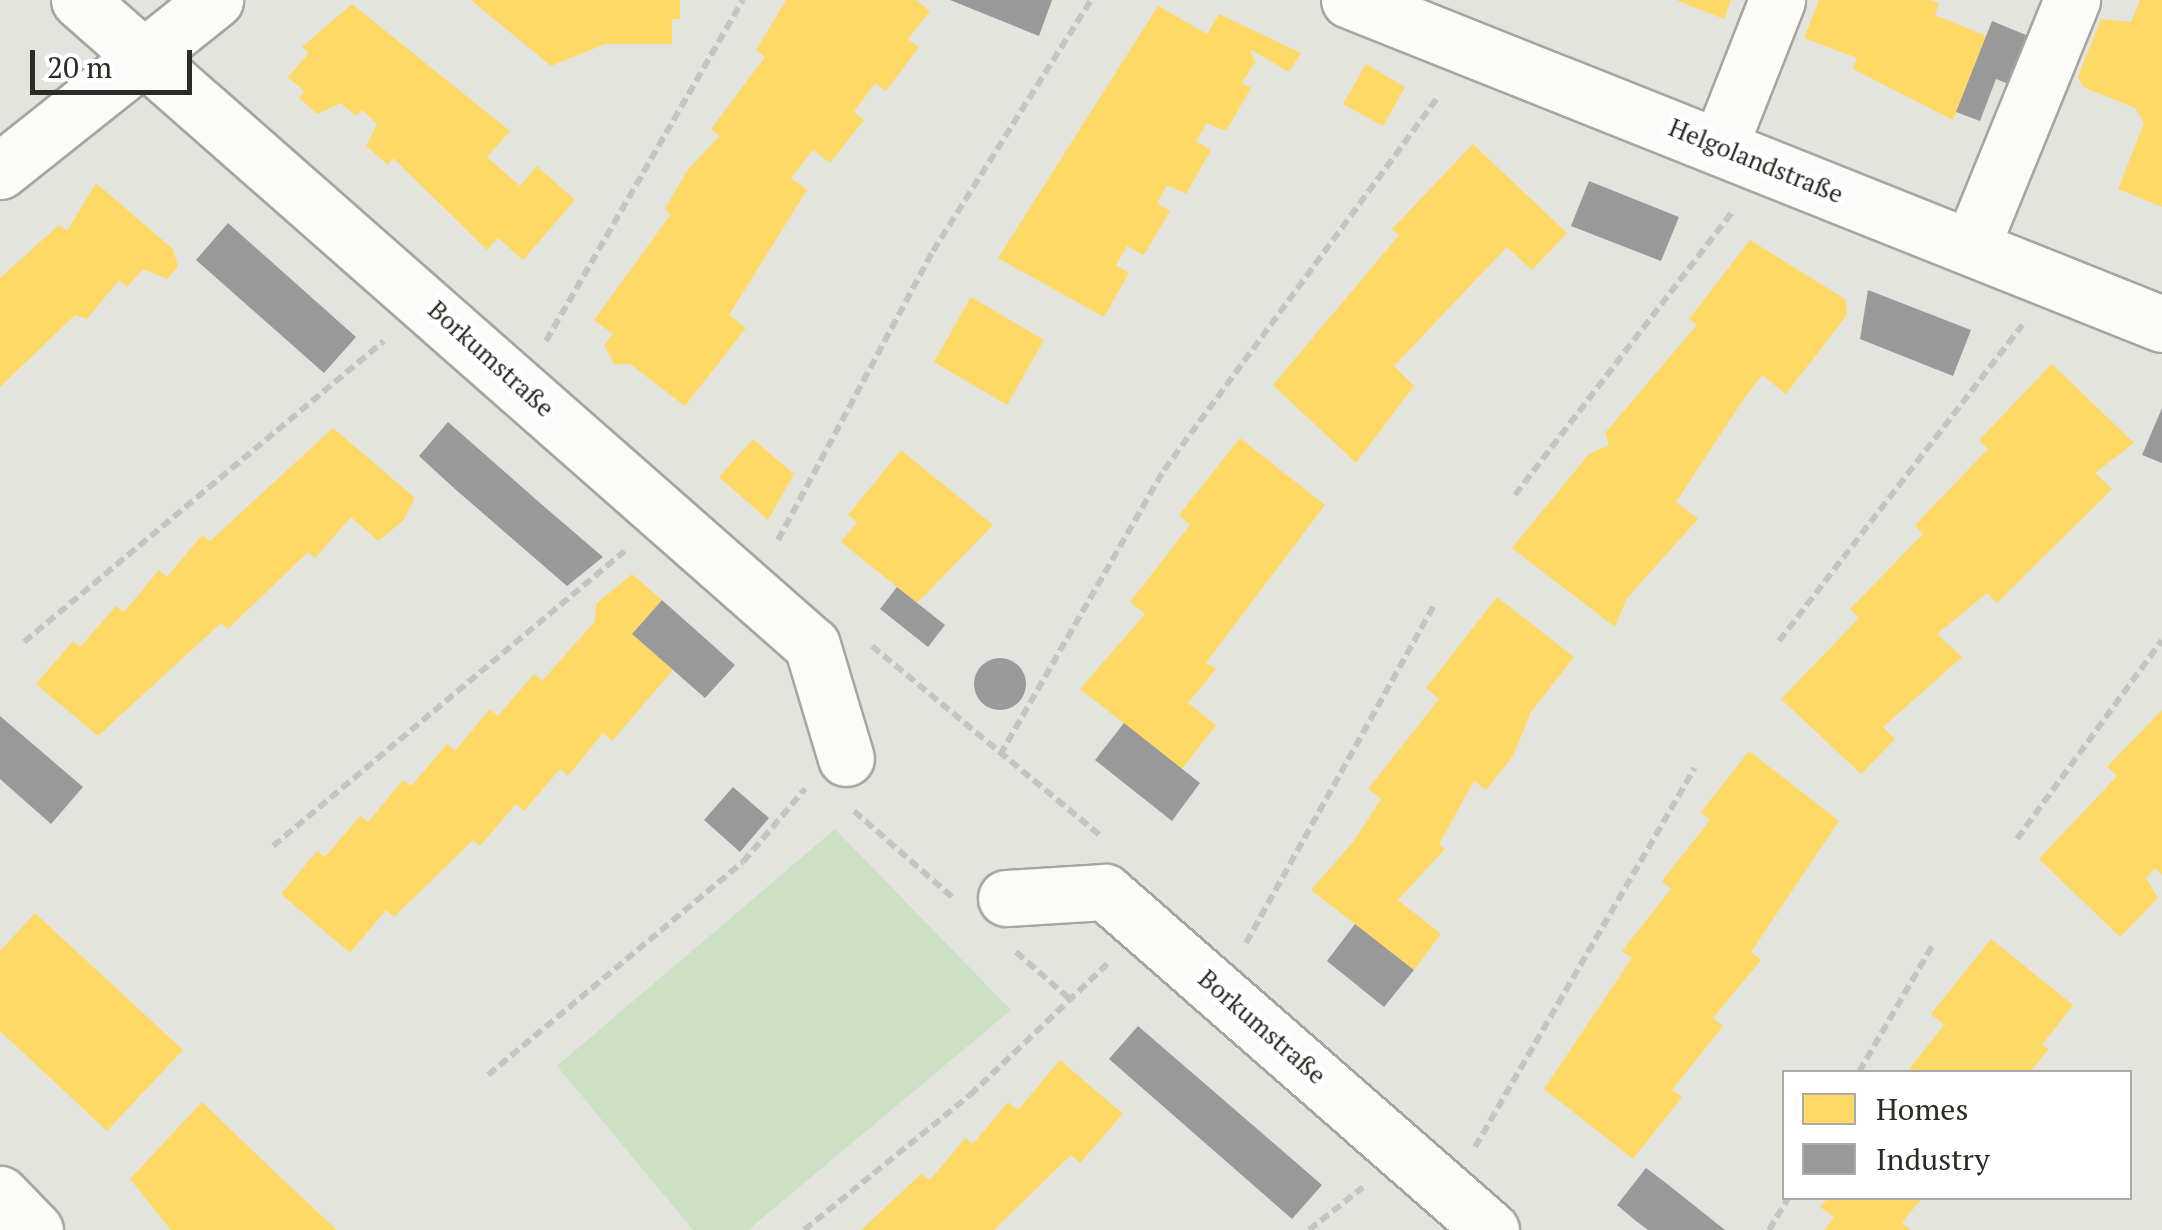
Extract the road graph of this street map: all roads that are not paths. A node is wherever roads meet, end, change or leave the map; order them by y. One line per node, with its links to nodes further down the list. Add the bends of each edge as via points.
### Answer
1 (79, 0): 6 (street, Borkumstraße)
2 (215, 0): 6 (street)
3 (1350, 0): 7 (street, Helgolandstraße)
4 (1777, 0): 7 (street)
5 (2072, 0): 9 (street)
6 (144, 55): 8 (street); 11 (street, Borkumstraße, via 812,644)
7 (1744, 156): 9 (street, Helgolandstraße)
8 (0, 171)
9 (1972, 246): 10 (street, Helgolandstraße)
10 (2162, 324)
11 (836, 779)
12 (994, 918): 13 (street, Borkumstraße, via 1105,892 1144,927 1233,970)
13 (1491, 1230)

